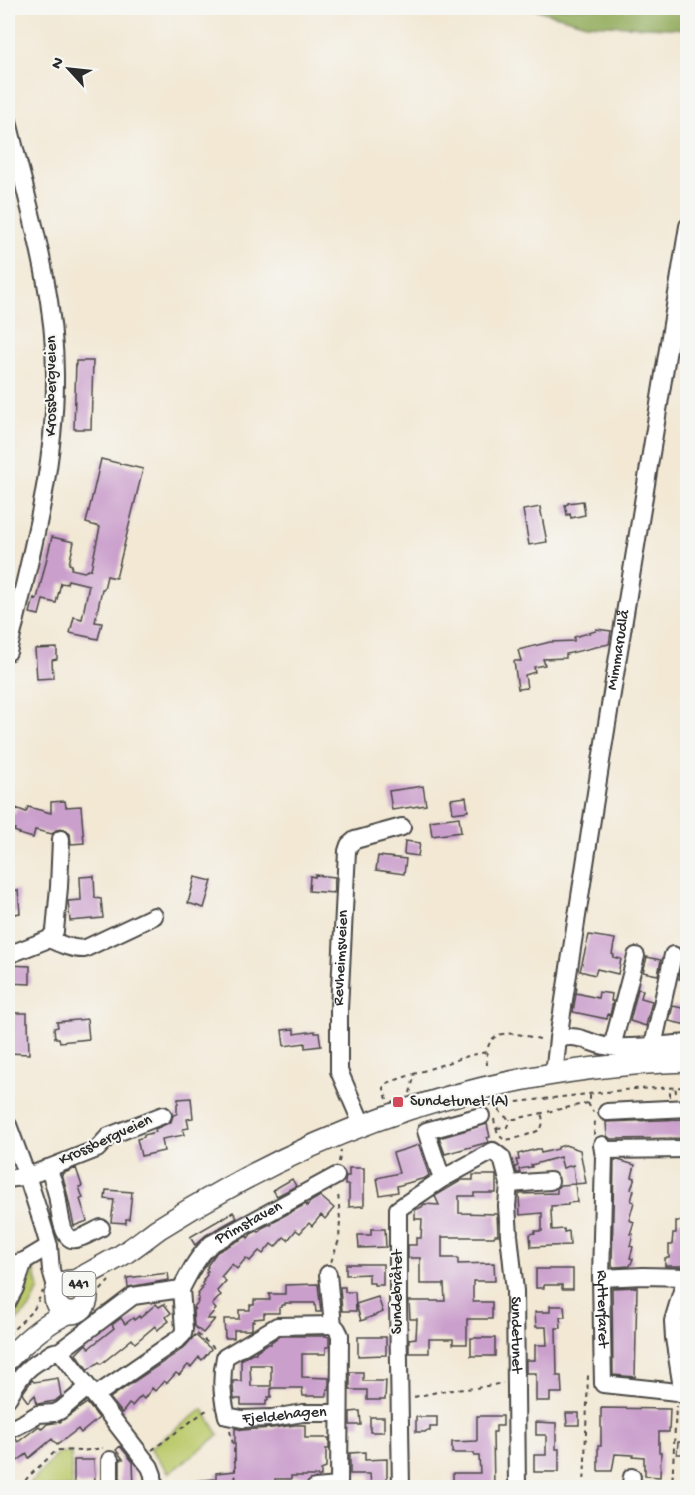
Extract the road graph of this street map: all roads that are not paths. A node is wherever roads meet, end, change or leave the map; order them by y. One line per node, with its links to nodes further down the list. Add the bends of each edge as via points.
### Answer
1 (8, 121): 3 (street, Krossbergveien, via 49,303 55,379 53,435 43,499)
2 (687, 226): 11 (street, Mimmarudlå)
3 (8, 652)
4 (402, 827): 21 (street, Revheimsveien, via 355,840 347,851 339,1071)
5 (61, 839): 7 (street, via 56,928)
6 (154, 916): 7 (street, via 84,949)
7 (49, 939): 8 (street)
8 (8, 955)
9 (673, 955): 13 (street)
10 (636, 956): 14 (street)
11 (553, 1040): 14 (street, via 571,1036); 16 (street, Mimmarudlå)
12 (687, 1043): 13 (street)
13 (653, 1046): 14 (street)
14 (612, 1047)
15 (687, 1060): 16 (main road, 441)
16 (554, 1074): 21 (main road, 441, via 468,1092)
17 (687, 1108): 18 (street, via 624,1105)
18 (607, 1112)
19 (163, 1115): 26 (street, Krossbergveien, via 109,1136 97,1149)
20 (487, 1115): 30 (street, via 426,1131)
21 (362, 1124): 41 (main road, 441, via 285,1158 183,1214 125,1253 100,1279)
22 (8, 1125): 25 (street)
23 (687, 1149): 39 (street, Rytterfaret, via 603,1148)
24 (494, 1151): 30 (street, Sundebråtet); 32 (street, Sundetunet, via 504,1162)
25 (13, 1157): 27 (street)
26 (48, 1168): 27 (street, Krossbergveien); 33 (street, Krossbergveien, via 68,1237 75,1240)
27 (27, 1176): 29 (street, Krossbergveien); 34 (street)
28 (336, 1176): 40 (street, Primstaven, via 211,1245 194,1264)
29 (8, 1179)
30 (442, 1179): 57 (street, Sundebråtet, via 398,1209)
31 (550, 1181): 32 (street)
32 (509, 1184): 58 (street, Sundetunet, via 507,1206 515,1291)
33 (101, 1228)
34 (49, 1246): 35 (street); 41 (street)
35 (24, 1261): 36 (street); 42 (street)
36 (8, 1266)
37 (328, 1274): 43 (street, Fjeldehagen)
38 (687, 1277): 39 (street); 48 (street, via 673,1321)
39 (601, 1278): 48 (street, Rytterfaret, via 603,1384)
40 (181, 1289): 45 (street, via 133,1296); 47 (street, via 184,1329 178,1339)
41 (65, 1293): 44 (main road, 441); 46 (main road, 441, via 57,1318)
42 (8, 1300)
43 (333, 1325): 50 (street, Fjeldehagen, via 340,1335); 50 (street, Fjeldehagen, via 277,1326 225,1357 223,1393 227,1416 242,1419)
44 (8, 1347)
45 (60, 1350): 47 (street); 49 (street, via 25,1371)
46 (8, 1359)
47 (91, 1392): 51 (street, via 55,1413 38,1414 23,1424); 55 (street, via 152,1472)
48 (683, 1394)
49 (8, 1398)
50 (339, 1413): 53 (street, Fjeldehagen)
51 (8, 1427)
52 (110, 1460): 54 (street)
53 (339, 1487): 56 (street, Fjeldehagen)
54 (110, 1488)
55 (154, 1488)
56 (315, 1488)
57 (401, 1488)
58 (517, 1488)

